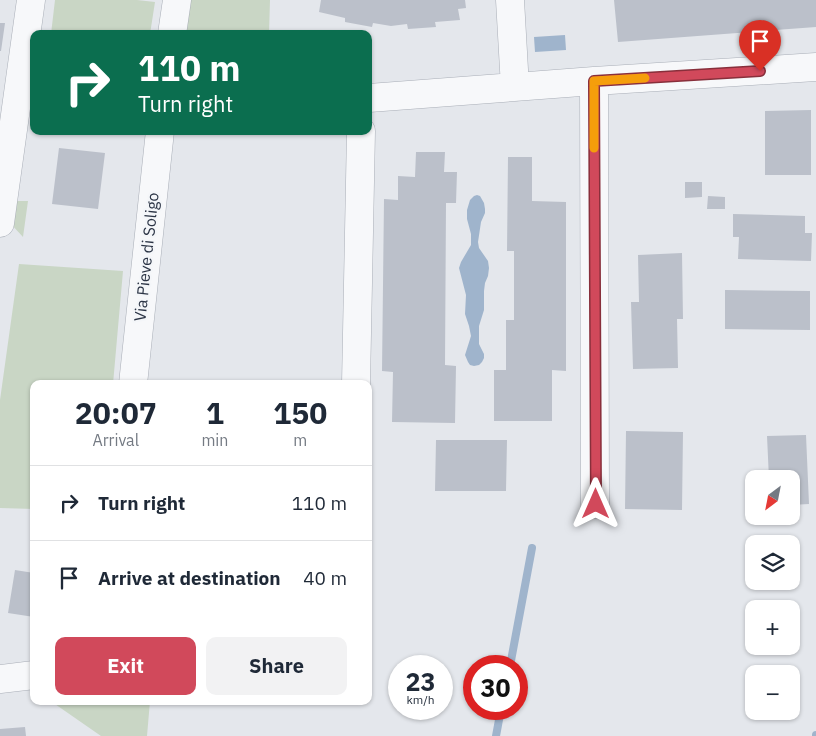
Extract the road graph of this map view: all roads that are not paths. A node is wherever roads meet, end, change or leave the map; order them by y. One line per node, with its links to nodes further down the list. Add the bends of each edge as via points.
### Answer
1 (30, 0): 11 (street)
2 (177, 0): 4 (street)
3 (510, 0): 7 (street)
4 (173, 30)
5 (816, 67): 6 (street)
6 (594, 81): 7 (street); 15 (street)
7 (515, 87): 8 (street)
8 (372, 98)
9 (160, 135): 13 (street, Via Pieve di Soligo)
10 (362, 135): 14 (street)
11 (3, 188): 12 (street)
12 (0, 223)
13 (133, 380)
14 (356, 380)
15 (596, 504)
16 (30, 675): 17 (street)
17 (0, 679)

